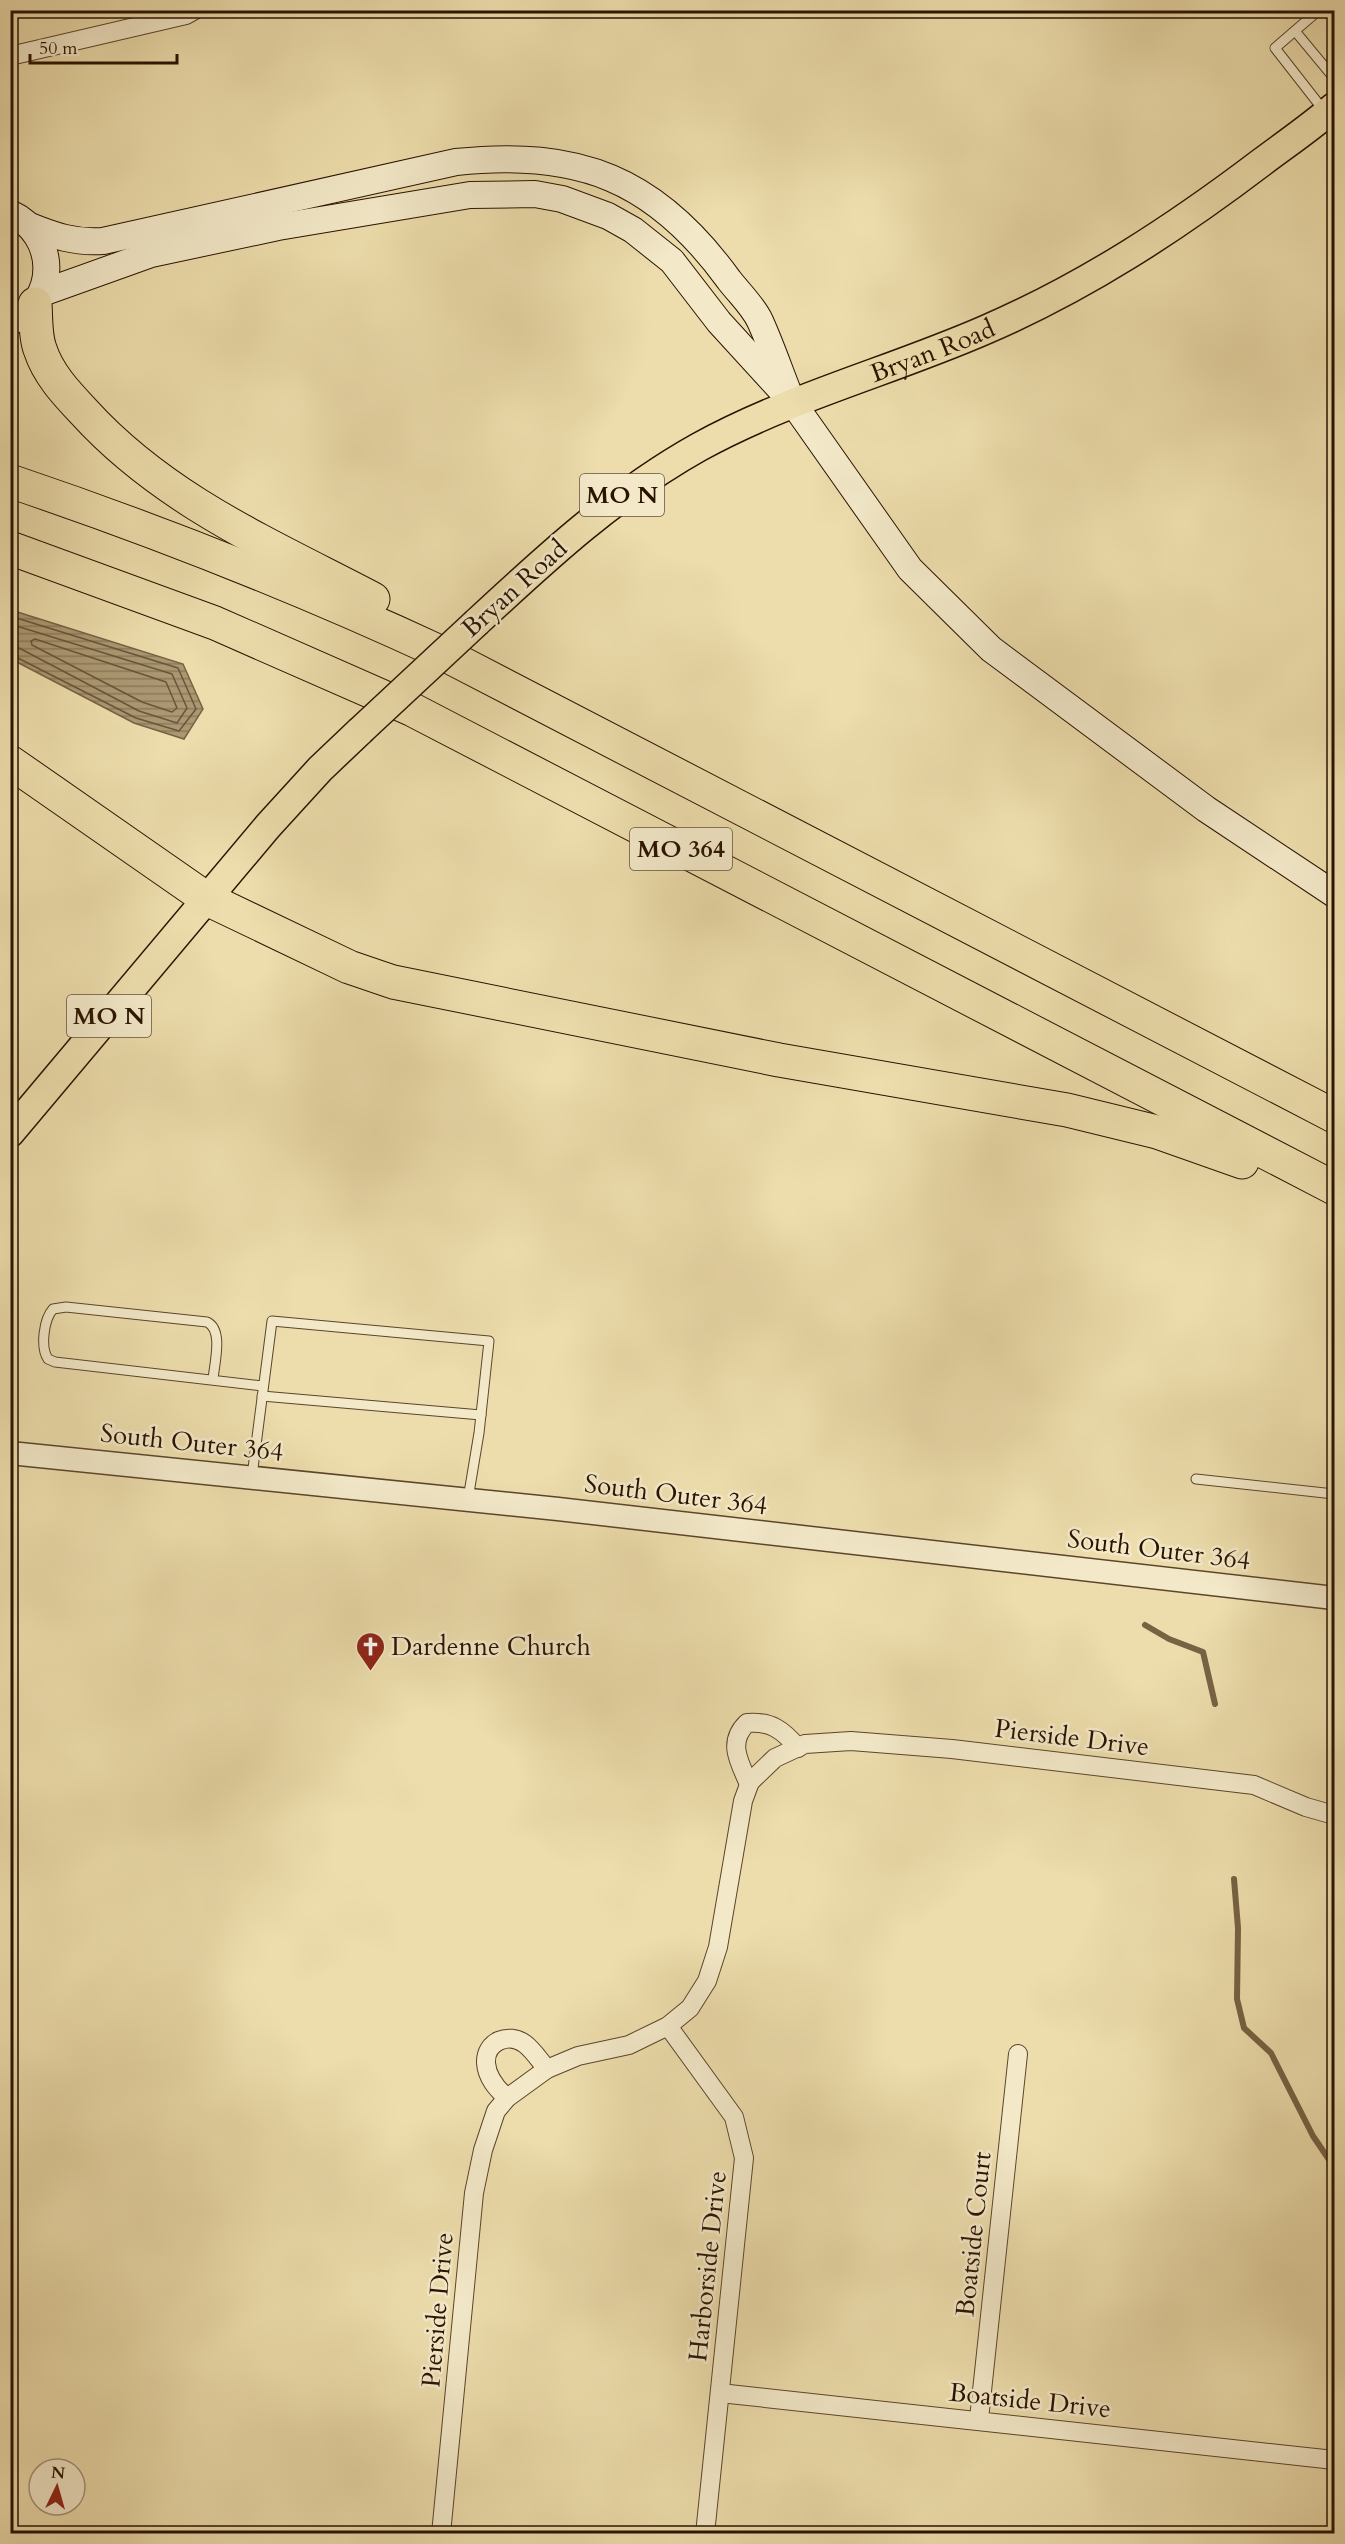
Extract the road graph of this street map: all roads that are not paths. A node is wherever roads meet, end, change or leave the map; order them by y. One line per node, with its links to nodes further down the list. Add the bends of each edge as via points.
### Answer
1 (195, 10): 4 (street)
2 (1319, 10): 3 (lane)
3 (1295, 31): 5 (lane); 6 (lane, via 1275,48)
4 (10, 56)
5 (1335, 78)
6 (1330, 111): 9 (main road, Bryan Road, via 1202,208 1068,290 983,331)
7 (17, 216): 8 (main road, via 40,239 46,255 47,272); 9 (main road, via 64,239 103,241 456,162 533,158 571,164 605,175 639,193 694,235 759,319)
8 (29, 306): 9 (main road, via 151,255 278,227 470,195 535,194 585,206 652,244 672,261 719,322); 12 (highway, via 39,346 59,385 133,460 203,510 415,621)
9 (793, 403): 14 (main road, via 910,569 991,649 1206,809); 15 (main road, Bryan Road / MO N, bridge, via 700,446 625,493 581,527 360,730 296,795)
10 (10, 480): 12 (highway, MO 364, via 287,584 444,654)
11 (10, 548): 18 (highway, MO 364, via 215,623 413,710)
12 (546, 706): 16 (highway, MO 364)
13 (10, 762): 15 (highway)
14 (1335, 894)
15 (207, 899): 17 (main road, Bryan Road / MO N); 19 (highway, via 349,967 393,982 779,1060 1111,1119 1201,1146)
16 (1335, 1116)
17 (10, 1133)
18 (1335, 1188)
19 (1335, 1195)
20 (213, 1380): 20 (lane, via 55,1362 48,1359 44,1348 47,1317 53,1309 66,1307 207,1322 217,1333); 21 (lane)
21 (263, 1391): 22 (lane); 22 (lane, via 272,1321 489,1341); 24 (lane)
22 (481, 1415): 27 (lane)
23 (10, 1453): 24 (street, South Outer 364)
24 (252, 1476): 27 (street, South Outer 364)
25 (1196, 1479): 26 (lane)
26 (1335, 1494)
27 (468, 1499): 28 (street, South Outer 364)
28 (1335, 1598)
29 (798, 1748): 30 (street, Pierside Drive, via 775,1758); 30 (street, via 777,1727 747,1722 738,1732 736,1748); 31 (street, Pierside Drive, via 805,1744 851,1741 901,1743 1242,1783)
30 (749, 1785): 32 (street, Pierside Drive, via 734,1839 718,1947 707,1981 690,2008)
31 (1335, 1815)
32 (668, 2026): 34 (street, Pierside Drive, via 629,2045 578,2056); 36 (street, Harborside Drive, via 734,2117 744,2158)
33 (1018, 2054): 37 (street, Boatside Court)
34 (547, 2068): 35 (street, Pierside Drive); 35 (street, via 524,2044 506,2038 496,2042 486,2063 493,2085)
35 (507, 2098): 39 (street, Pierside Drive, via 496,2111 474,2193)
36 (720, 2393): 37 (street, Boatside Drive); 40 (street, Harborside Drive)
37 (979, 2420): 38 (street, Boatside Drive)
38 (1335, 2460)
39 (441, 2534)
40 (705, 2534)

